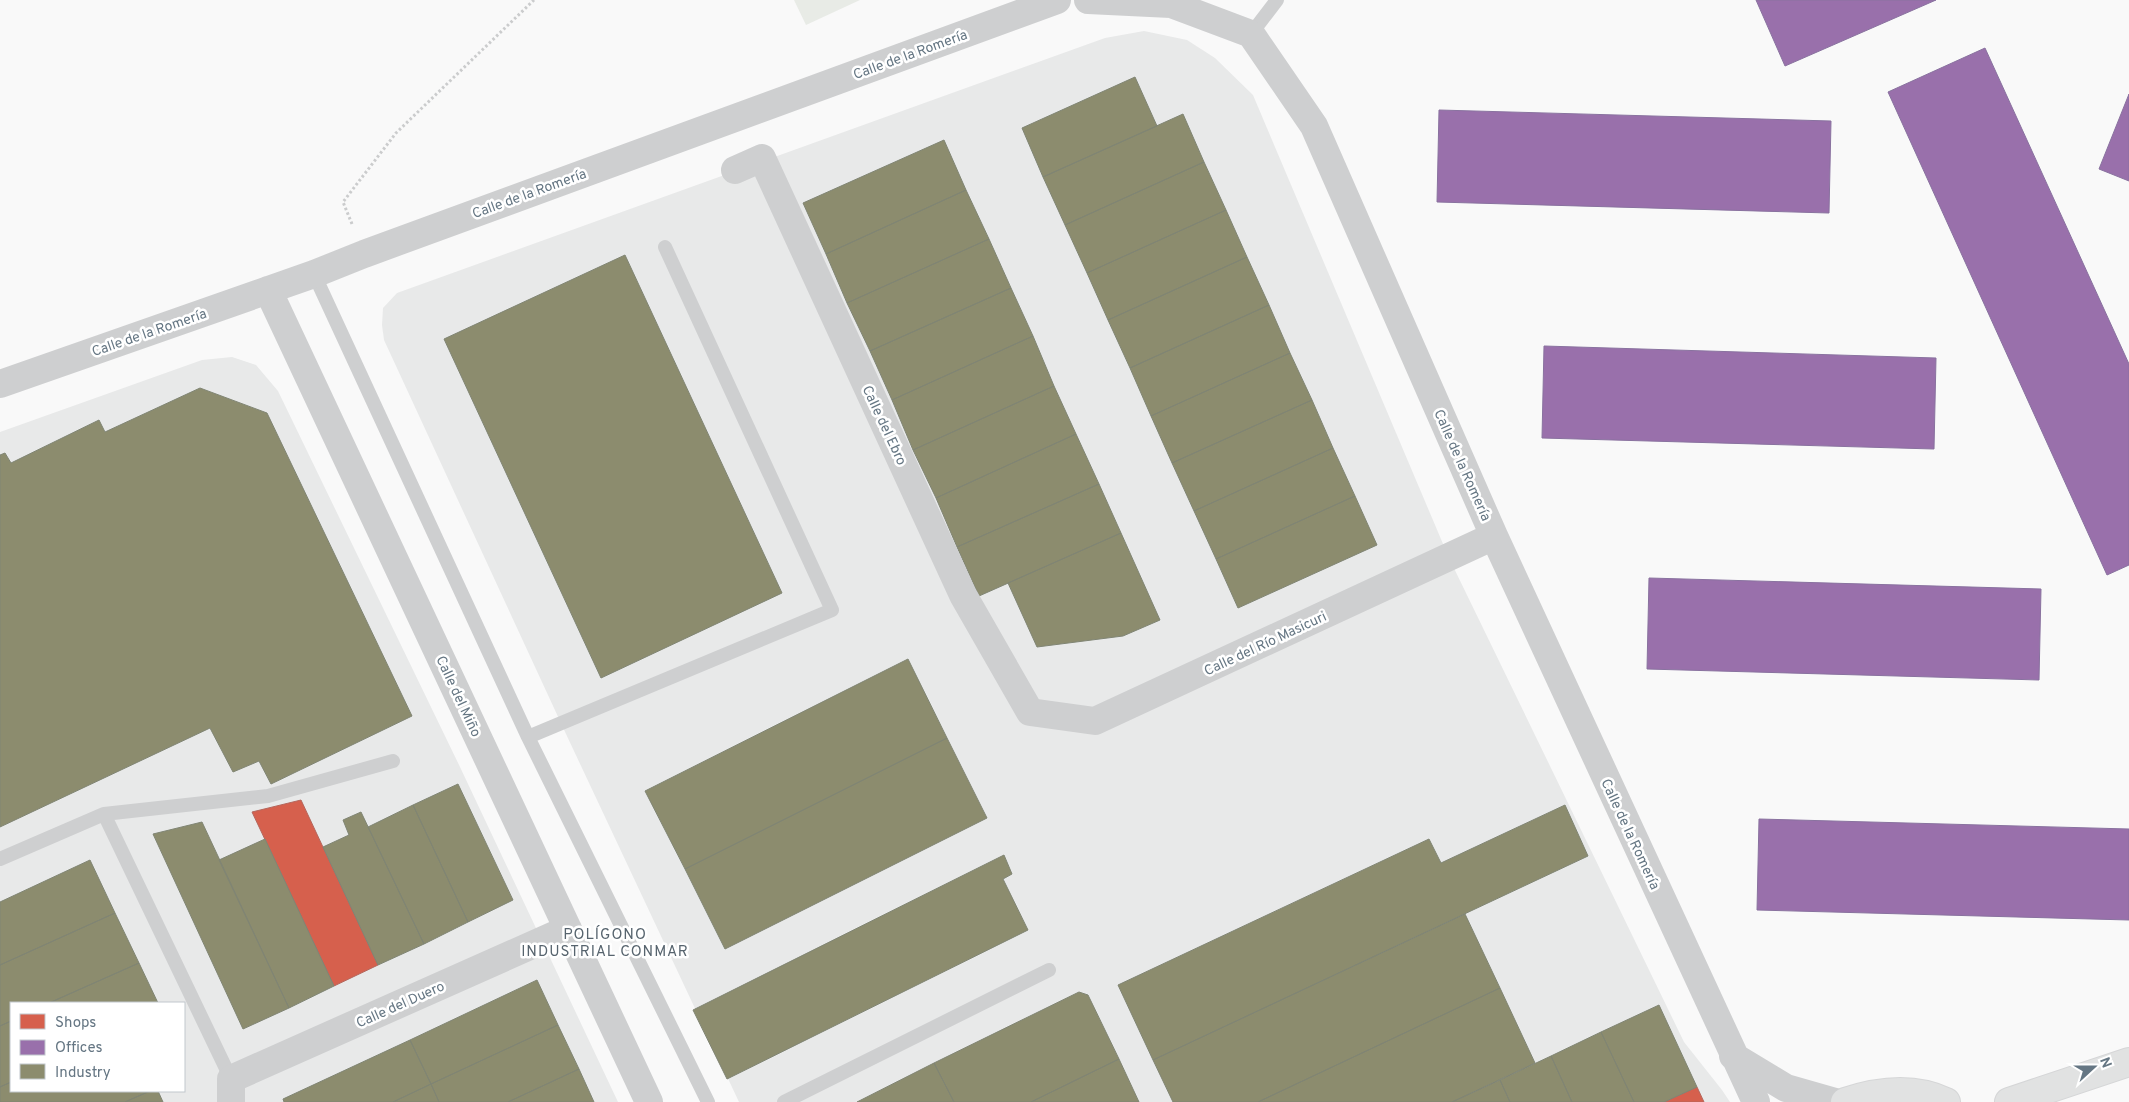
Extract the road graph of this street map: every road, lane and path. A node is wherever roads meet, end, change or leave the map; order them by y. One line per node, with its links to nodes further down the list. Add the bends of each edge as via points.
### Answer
1 (534, 0): 8 (path, via 396,133 343,202)
2 (1057, 0): 8 (street, Calle de la Romería)
3 (1088, 0): 5 (street, via 1172,4)
4 (1277, 0): 5 (lane)
5 (1252, 34): 12 (street, Calle de la Romería, via 1314,126)
6 (735, 170): 13 (street, Calle del Ebro, via 762,158 963,595)
7 (665, 247): 14 (lane, via 832,610)
8 (364, 254): 9 (street, Calle de la Romería)
9 (314, 274): 10 (street, Calle de la Romería); 14 (lane)
10 (268, 290): 11 (street, Calle de la Romería); 18 (street, Calle del Miño)
11 (0, 384)
12 (1494, 536): 13 (street, Calle del Río Masicuri, via 1095,721); 21 (street, Calle de la Romería)
13 (1030, 712)
14 (528, 736): 26 (lane)
15 (393, 761): 16 (lane, via 268,796)
16 (104, 814): 17 (lane); 23 (lane)
17 (0, 859)
18 (568, 929): 23 (street, Calle del Duero); 25 (street, Calle del Miño)
19 (1049, 970): 27 (lane)
20 (2129, 1047): 24 (lane)
21 (1733, 1056): 28 (street, Calle de la Romería); 29 (street, via 1786,1088)
22 (2129, 1062): 24 (main road)
23 (231, 1090)
24 (2036, 1094): 32 (main road)
25 (648, 1102)
26 (708, 1102)
27 (784, 1102)
28 (1756, 1102)
29 (1834, 1102)
30 (1845, 1102): 31 (main road, via 1872,1093 1905,1091)
31 (1946, 1102)
32 (2009, 1102)

